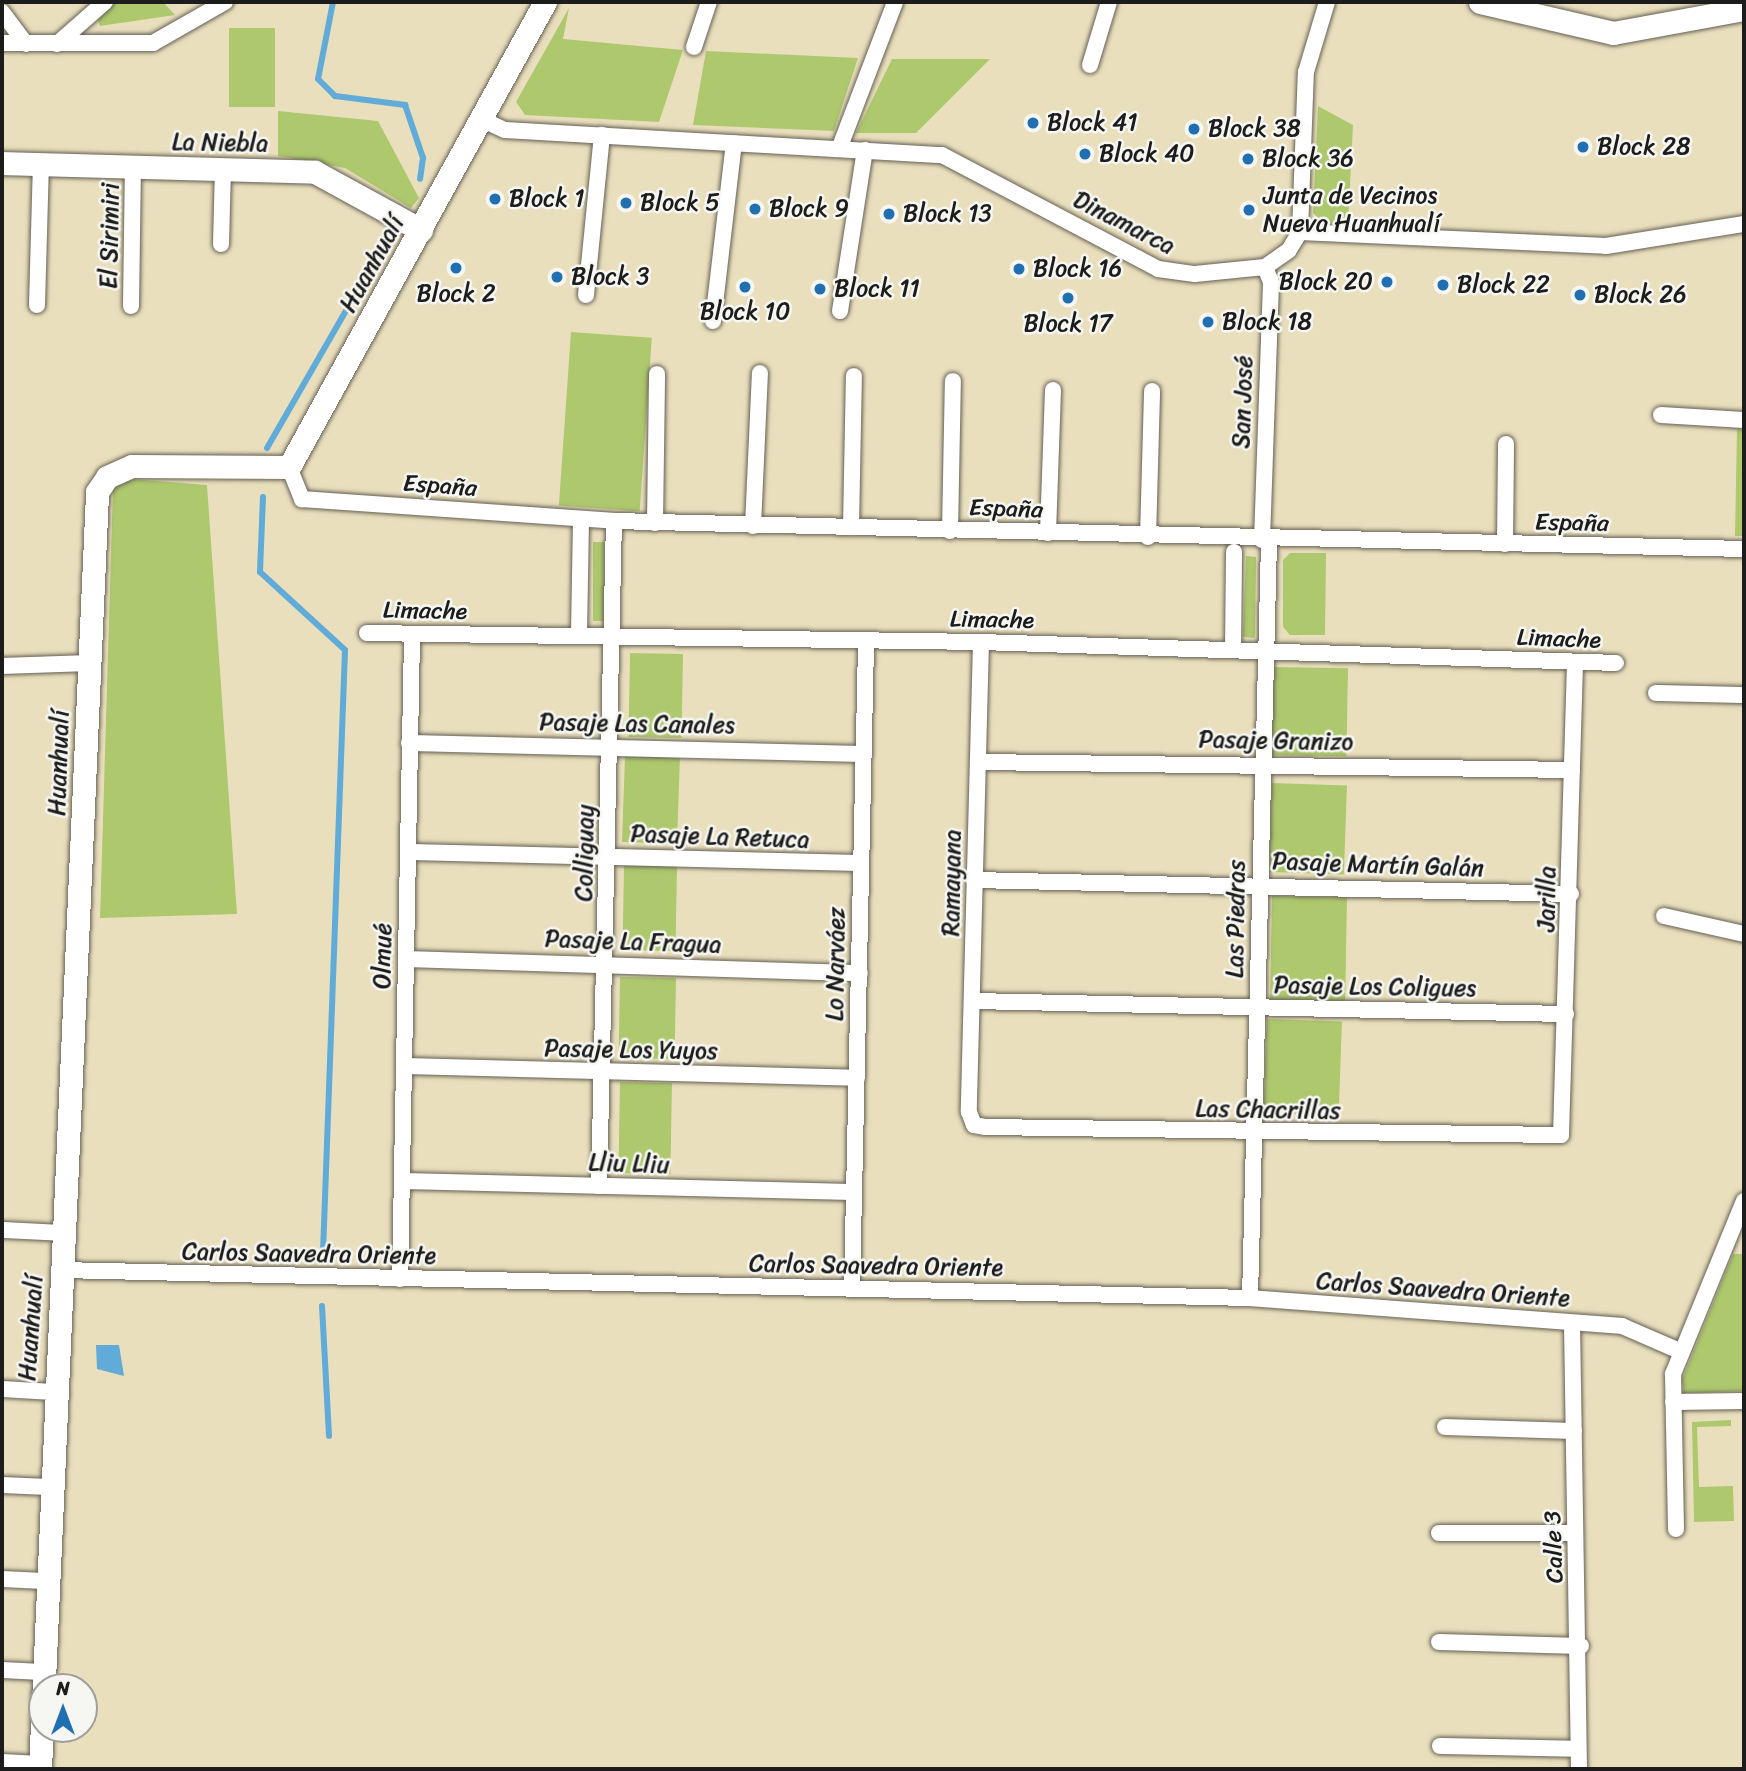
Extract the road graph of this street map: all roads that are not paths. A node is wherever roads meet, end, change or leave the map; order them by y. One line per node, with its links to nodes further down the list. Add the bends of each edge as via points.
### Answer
1 (105, 2): 13 (street)
2 (225, 2): 13 (street, via 153,43)
3 (545, 2): 16 (street, Huanhualí)
4 (709, 2): 14 (street)
5 (895, 2): 19 (street)
6 (1109, 2): 15 (street)
7 (1327, 2): 27 (street, via 1306,72)
8 (1480, 2): 9 (street, via 1613,33)
9 (1744, 9)
10 (2, 12): 12 (street)
11 (2, 43): 12 (street)
12 (26, 44): 13 (street)
13 (57, 44)
14 (694, 47)
15 (1090, 65)
16 (481, 119): 17 (street, Dinamarca, via 505,130); 26 (street, Huanhualí)
17 (602, 135): 18 (street, Dinamarca); 30 (street)
18 (734, 143): 19 (street, Dinamarca); 34 (street)
19 (839, 149): 20 (street, Dinamarca)
20 (865, 150): 29 (street, Dinamarca, via 942,155 1173,274); 33 (street)
21 (2, 163): 22 (street, La Niebla)
22 (41, 164): 23 (street, La Niebla); 31 (street)
23 (133, 167): 24 (street, La Niebla); 32 (street, El Sirimiri)
24 (223, 169): 26 (street, La Niebla, via 333,177); 28 (street)
25 (1744, 224): 27 (street, via 1606,246)
26 (421, 230): 44 (street, Huanhualí)
27 (1300, 232): 29 (street, via 1289,250)
28 (221, 244)
29 (1265, 267): 53 (street, San José, via 1271,282)
30 (586, 295)
31 (37, 305)
32 (131, 306)
33 (840, 310)
34 (713, 321)
35 (760, 373): 48 (street)
36 (657, 374): 47 (street)
37 (854, 376): 49 (street)
38 (953, 381): 50 (street)
39 (1053, 390): 51 (street)
40 (1152, 391): 52 (street)
41 (1661, 415): 42 (street)
42 (1744, 420)
43 (1506, 443): 54 (street)
44 (289, 467): 45 (street, España, via 302,499); 66 (street, Huanhualí, via 132,466 107,477 94,505)
45 (581, 519): 46 (street, España); 59 (street)
46 (614, 521): 47 (street, España); 60 (street, Colliguay)
47 (655, 523): 48 (street, España)
48 (753, 526): 49 (street, España)
49 (851, 527): 50 (street, España)
50 (950, 531): 51 (street, España)
51 (1048, 533): 52 (street, España)
52 (1148, 537): 53 (street, España)
53 (1265, 540): 54 (street, España); 64 (street, Las Piedras)
54 (1505, 544): 55 (street, España)
55 (1744, 549)
56 (1234, 552): 63 (street)
57 (367, 633): 58 (street, Limache)
58 (412, 634): 59 (street, Limache); 71 (street, Olmué)
59 (579, 634): 60 (street, Limache)
60 (613, 636): 61 (street, Limache); 72 (street, Colliguay)
61 (866, 642): 62 (street, Limache); 73 (street, Lo Narváez)
62 (981, 642): 63 (street, Limache); 74 (street, Ramayana)
63 (1233, 650): 64 (street, Limache)
64 (1266, 651): 65 (street, Limache); 75 (street, Las Piedras)
65 (1576, 662): 67 (street, Limache); 76 (street, Jarilla)
66 (89, 663): 68 (street); 102 (street, Huanhualí)
67 (1616, 663)
68 (2, 666)
69 (1656, 693): 70 (street)
70 (1744, 695)
71 (409, 743): 72 (street, Pasaje Las Canales); 77 (street, Olmué)
72 (609, 745): 73 (street, Pasaje Las Canales); 78 (street, Colliguay)
73 (864, 754): 79 (street, Lo Narváez)
74 (979, 762): 75 (street, Pasaje Granizo); 80 (street, Ramayana)
75 (1262, 763): 76 (street, Pasaje Granizo); 81 (street, Las Piedras)
76 (1572, 770): 82 (street, Jarilla)
77 (409, 852): 78 (street, Pasaje La Retuca); 85 (street, Olmué)
78 (608, 856): 79 (street, Pasaje La Retuca); 86 (street, Colliguay)
79 (861, 863): 87 (street, Lo Narváez)
80 (974, 880): 81 (street, Pasaje Martín Galán); 88 (street, Ramayana)
81 (1260, 883): 82 (street, Pasaje Martín Galán); 89 (street, Las Piedras)
82 (1570, 894): 90 (street, Jarilla)
83 (1664, 916): 84 (street)
84 (1744, 934)
85 (406, 959): 86 (street, Pasaje La Fragua); 91 (street, Olmué)
86 (607, 963): 87 (street, Pasaje La Fragua); 92 (street, Colliguay)
87 (860, 973): 93 (street, Lo Narváez)
88 (973, 1001): 89 (street, Pasaje Los Coligues); 94 (street, Ramayana)
89 (1257, 1008): 90 (street, Pasaje Los Coligues); 95 (street, Las Piedras)
90 (1566, 1014): 96 (street, Jarilla)
91 (404, 1066): 92 (street, Pasaje Los Yuyos); 97 (street, Olmué)
92 (603, 1073): 93 (street, Pasaje Los Yuyos); 98 (street, Colliguay)
93 (857, 1078): 99 (street, Lo Narváez)
94 (974, 1125): 95 (street, Las Chacrillas)
95 (1254, 1132): 96 (street, Las Chacrillas); 107 (street, Las Piedras)
96 (1561, 1135)
97 (402, 1181): 98 (street, Lliu Lliu); 105 (street, Olmué)
98 (599, 1186): 99 (street, Lliu Lliu)
99 (854, 1192): 106 (street, Lo Narváez)
100 (1744, 1201): 103 (street)
101 (2, 1230): 102 (street)
102 (63, 1233): 104 (street, Huanhualí)
103 (1736, 1240): 109 (street)
104 (61, 1270): 105 (street, Carlos Saavedra Oriente); 111 (street, Huanhualí)
105 (400, 1279): 106 (street, Carlos Saavedra Oriente)
106 (852, 1286): 107 (street, Carlos Saavedra Oriente)
107 (1250, 1298): 108 (street, Carlos Saavedra Oriente)
108 (1572, 1322): 109 (street, Carlos Saavedra Oriente, via 1622,1326); 115 (street, Calle 3)
109 (1682, 1352): 113 (street, via 1673,1374)
110 (2, 1389): 111 (street)
111 (53, 1392): 117 (street, Huanhualí)
112 (1744, 1401): 113 (street)
113 (1673, 1402): 118 (street)
114 (1445, 1427): 115 (street)
115 (1574, 1431): 120 (street, Calle 3)
116 (2, 1485): 117 (street)
117 (48, 1487): 122 (street, Huanhualí)
118 (1676, 1529)
119 (1439, 1533): 120 (street)
120 (1575, 1533): 124 (street, Calle 3)
121 (2, 1579): 122 (street)
122 (44, 1581): 126 (street, Huanhualí)
123 (1439, 1642): 124 (street)
124 (1581, 1646): 128 (street, Calle 3)
125 (2, 1670): 126 (street)
126 (42, 1672): 130 (street, Huanhualí)
127 (1440, 1746): 128 (street)
128 (1578, 1749): 131 (street, Calle 3)
129 (2, 1762): 130 (street)
130 (40, 1767)
131 (1579, 1769)

